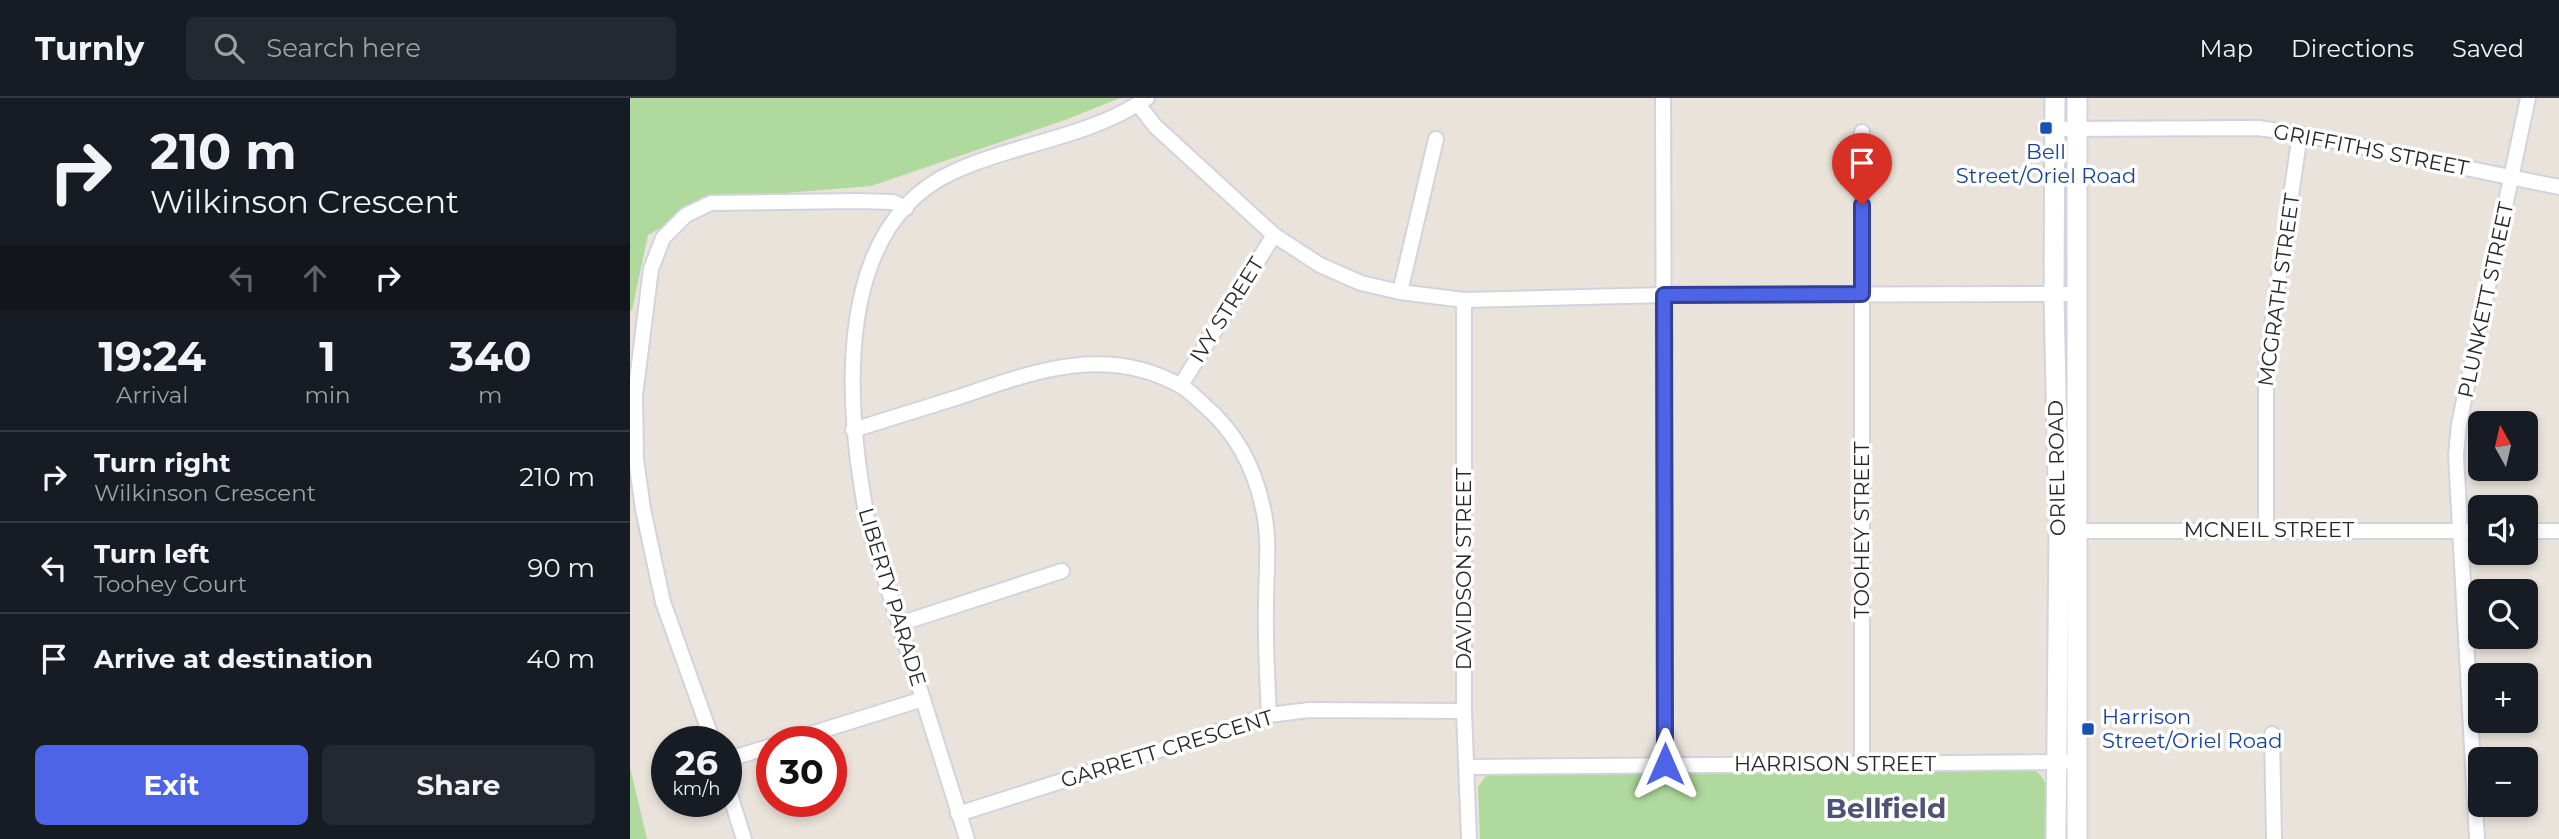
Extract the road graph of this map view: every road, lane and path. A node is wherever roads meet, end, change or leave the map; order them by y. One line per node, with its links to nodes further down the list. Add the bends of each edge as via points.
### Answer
1 (1663, 98): 18 (street)
2 (2054, 98): 6 (main road, ORIEL ROAD)
3 (2077, 98): 7 (main road, ORIEL ROAD)
4 (2528, 98): 11 (street, PLUNKETT STREET)
5 (1142, 101): 13 (street, LIBERTY PARADE, via 1083,128 952,172 926,187); 14 (street, via 1155,126)
6 (2055, 130): 7 (street, GRIFFITHS STREET); 19 (main road, ORIEL ROAD)
7 (2077, 130): 9 (street, GRIFFITHS STREET, via 2258,128); 17 (main road, ORIEL ROAD)
8 (1862, 132): 16 (street, TOOHEY STREET)
9 (2300, 134): 11 (street, GRIFFITHS STREET); 23 (street, MCGRATH STREET, via 2266,366)
10 (1436, 139): 15 (street)
11 (2512, 179): 12 (street, GRIFFITHS STREET); 25 (street, PLUNKETT STREET, via 2459,424 2456,455)
12 (2559, 187)
13 (906, 208): 22 (street, LIBERTY PARADE, via 879,247 862,295 852,373); 34 (street, via 893,202 857,201 711,203 686,215 663,238 650,269 635,397 638,472 663,602)
14 (1273, 235): 15 (street, via 1330,270); 21 (street, IVY STREET)
15 (1400, 292): 20 (street)
16 (1862, 294): 18 (street); 19 (street); 40 (street, TOOHEY STREET)
17 (2078, 294): 19 (street); 24 (main road, ORIEL ROAD)
18 (1664, 295): 20 (street); 39 (street)
19 (2054, 295): 24 (main road, ORIEL ROAD)
20 (1464, 300): 32 (street, DAVIDSON STREET)
21 (1181, 385): 22 (street, via 1115,366 1055,367); 33 (street, via 1221,420 1242,449 1256,480 1267,537)
22 (853, 430): 30 (street, LIBERTY PARADE, via 869,528)
23 (2266, 530): 24 (street, MCNEIL STREET); 25 (street, MCNEIL STREET)
24 (2068, 531): 37 (main road, ORIEL ROAD); 38 (main road, ORIEL ROAD)
25 (2461, 531): 26 (street, MCNEIL STREET); 50 (street, PLUNKETT STREET)
26 (2468, 531)
27 (2538, 531): 28 (street)
28 (2559, 531)
29 (1062, 571): 30 (street)
30 (899, 624): 31 (street, LIBERTY PARADE)
31 (923, 699): 35 (street); 42 (street, LIBERTY PARADE)
32 (1464, 711): 33 (street, GARRETT CRESCENT, via 1309,710); 41 (street, DAVIDSON STREET)
33 (1269, 715): 42 (street, GARRETT CRESCENT)
34 (707, 726)
35 (836, 726)
36 (2272, 734): 49 (street)
37 (2056, 762): 38 (street, HARRISON STREET); 40 (street, HARRISON STREET); 47 (main road, ORIEL ROAD)
38 (2078, 762): 48 (main road, ORIEL ROAD)
39 (1665, 764): 40 (street, HARRISON STREET); 41 (street, HARRISON STREET)
40 (1862, 765)
41 (1467, 767): 46 (street, DAVIDSON STREET)
42 (958, 814): 45 (street, LIBERTY PARADE)
43 (737, 817): 44 (street)
44 (744, 839)
45 (967, 839)
46 (1469, 839)
47 (2056, 839)
48 (2077, 839)
49 (2274, 839)
50 (2477, 839)

